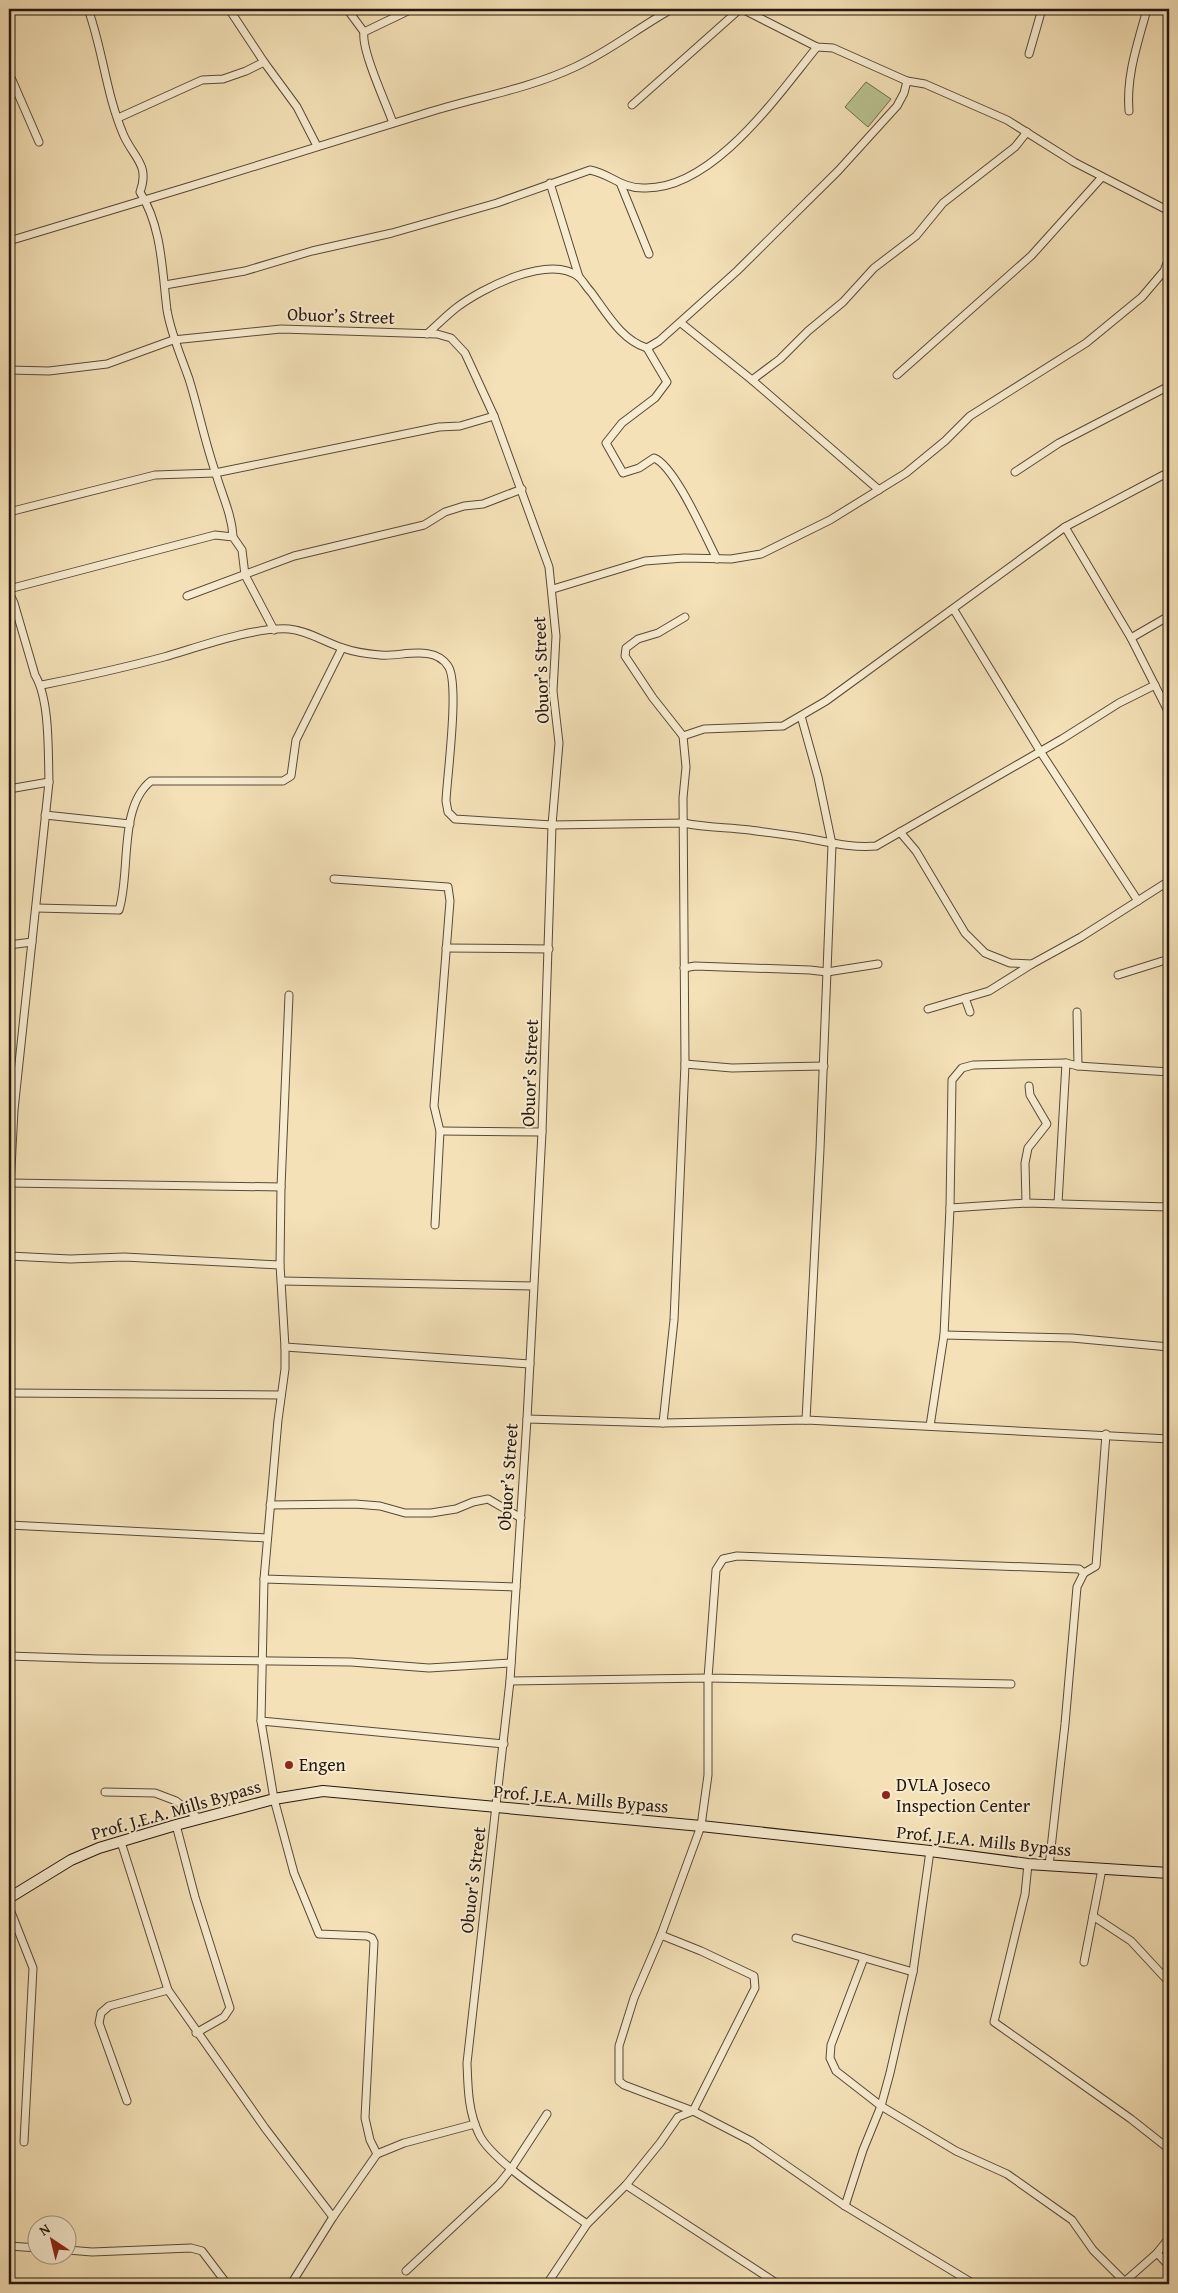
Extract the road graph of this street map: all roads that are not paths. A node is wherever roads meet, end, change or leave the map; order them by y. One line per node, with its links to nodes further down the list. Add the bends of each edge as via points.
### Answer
1 (88, 9): 17 (street)
2 (229, 9): 12 (street)
3 (347, 9): 9 (street)
4 (412, 9): 9 (street)
5 (672, 9): 18 (street, via 574,68)
6 (741, 9): 10 (street); 15 (street)
7 (1042, 9): 11 (street)
8 (1147, 9): 16 (street, via 1130,68)
9 (364, 32): 18 (street, via 366,50)
10 (817, 46): 14 (street, via 833,48); 24 (street, via 773,101 720,158 696,175 667,186 643,188)
11 (1028, 54)
12 (264, 62): 17 (street, via 223,79 202,80); 21 (street, via 297,107)
13 (9, 73): 20 (street)
14 (907, 81): 19 (street, via 941,91); 32 (street, via 897,106 844,164)
15 (632, 105)
16 (1129, 111)
17 (118, 118): 25 (street, via 143,166 144,180 140,192)
18 (393, 124): 21 (street)
19 (1027, 132): 22 (street); 38 (street, via 1015,147 942,203 916,236 874,268 843,302)
20 (39, 142)
21 (317, 146): 25 (street)
22 (1102, 177): 26 (street); 37 (street, via 1031,256)
23 (550, 183): 24 (street, via 590,170 602,172); 30 (street); 31 (street, via 497,204 392,233 312,251 245,271)
24 (621, 185): 28 (street)
25 (145, 199): 27 (street); 31 (street, via 153,219)
26 (1169, 211)
27 (9, 241)
28 (648, 254)
29 (1169, 258): 45 (street, via 1164,271 1142,297 1086,342 970,416 906,473)
30 (579, 278): 33 (street, via 554,270 512,276 456,308); 35 (street, via 620,331)
31 (165, 285): 34 (street)
32 (681, 323): 35 (street); 38 (street)
33 (427, 334): 34 (street, Obuor’s Street, via 281,329); 40 (street, Obuor’s Street, via 451,338 458,344)
34 (174, 340): 36 (street, Obuor’s Street, via 107,364 48,371); 43 (street)
35 (646, 348): 49 (street, via 667,382 655,398 622,423 606,443 623,473 654,458 663,461)
36 (9, 370)
37 (897, 375)
38 (752, 380): 45 (street)
39 (1169, 386): 41 (street, via 1059,443)
40 (494, 416): 43 (street, via 460,426 439,427); 44 (street, Obuor’s Street)
41 (1015, 472)
42 (1169, 472): 47 (street)
43 (215, 474): 46 (street, via 155,475); 48 (street, via 232,523)
44 (522, 489): 50 (street, via 484,504 445,512 424,525 294,556); 51 (street, Obuor’s Street, via 549,567)
45 (879, 490): 49 (street, via 830,520 761,554 731,560)
46 (9, 512)
47 (1065, 527): 54 (street); 58 (street)
48 (233, 536): 50 (street, via 242,550); 52 (street, via 214,535)
49 (717, 559): 51 (street, via 645,561)
50 (245, 575): 53 (street); 57 (street)
51 (553, 590): 71 (street, Obuor’s Street, via 556,636 552,691 559,743)
52 (9, 591): 61 (street, via 35,675)
53 (186, 596)
54 (954, 610): 63 (street); 65 (street)
55 (1169, 616): 58 (street)
56 (685, 617): 64 (street, via 638,639 626,648 625,656)
57 (274, 630): 59 (street, via 290,629 313,634); 61 (street, via 204,644 166,657)
58 (1131, 638): 60 (street)
59 (342, 648): 70 (street, via 296,740 289,779 151,781 141,789); 71 (street, via 381,655 432,654 449,667 452,718 446,801 448,812 455,819)
60 (1155, 685): 62 (street); 65 (street)
61 (42, 686): 66 (street, via 48,729)
62 (1169, 713)
63 (801, 716): 64 (street, via 783,726 704,729); 73 (street)
64 (683, 736): 69 (street, via 686,767)
65 (1040, 751): 72 (street); 76 (street)
66 (49, 782): 67 (street); 68 (street)
67 (9, 789)
68 (45, 815): 70 (street); 77 (street)
69 (684, 823): 71 (street); 73 (street, via 741,828); 85 (street)
70 (130, 824): 77 (street, via 119,910)
71 (552, 825): 81 (street, Obuor’s Street)
72 (900, 832): 73 (street, via 876,846); 84 (street, via 916,851 965,933 985,953 1010,963)
73 (832, 844): 86 (street)
74 (334, 879): 80 (street, via 448,887)
75 (1169, 881): 76 (street)
76 (1138, 901): 84 (street)
77 (36, 908): 78 (street)
78 (32, 942): 79 (street); 99 (street)
79 (9, 945)
80 (446, 948): 81 (street); 100 (street, via 434,1106)
81 (549, 949): 101 (street, Obuor’s Street)
82 (1169, 959): 87 (street)
83 (878, 964): 86 (street)
84 (1032, 964): 89 (street, via 989,991)
85 (684, 968): 86 (street); 94 (street)
86 (827, 972): 95 (street)
87 (1118, 975)
88 (289, 995): 103 (street)
89 (965, 998): 90 (street); 91 (street)
90 (928, 1009)
91 (970, 1012)
92 (1077, 1012): 96 (street)
93 (1066, 1063): 96 (street); 105 (street); 108 (street, via 973,1065 962,1068 952,1080)
94 (685, 1064): 95 (street, via 732,1068); 122 (street, via 674,1320)
95 (824, 1066): 121 (street)
96 (1078, 1066): 97 (street)
97 (1169, 1072)
98 (1029, 1086): 104 (street, via 1030,1095 1047,1124 1028,1148)
99 (12, 1102): 102 (street)
100 (440, 1131): 101 (street); 109 (street)
101 (542, 1132): 113 (street, Obuor’s Street)
102 (9, 1183): 103 (street); 106 (street)
103 (281, 1187): 111 (street)
104 (1026, 1203): 105 (street); 108 (street)
105 (1058, 1204): 107 (street)
106 (9, 1207)
107 (1169, 1207)
108 (950, 1208): 114 (street)
109 (435, 1225)
110 (9, 1256): 111 (street, via 124,1257)
111 (280, 1265): 112 (street)
112 (282, 1280): 113 (street); 115 (street)
113 (534, 1286): 117 (street, Obuor’s Street)
114 (944, 1335): 116 (street, via 1072,1338); 123 (street)
115 (285, 1347): 117 (street); 119 (street)
116 (1169, 1347)
117 (530, 1364): 120 (street, Obuor’s Street)
118 (9, 1393): 119 (street)
119 (281, 1395): 126 (street)
120 (527, 1418): 122 (street); 127 (street, Obuor’s Street)
121 (806, 1420): 122 (street); 123 (street)
122 (663, 1423)
123 (930, 1426): 124 (street)
124 (1106, 1434): 125 (street); 130 (street, via 1096,1566)
125 (1169, 1439)
126 (270, 1505): 127 (street, via 355,1504 431,1514 488,1499); 129 (street)
127 (521, 1518): 132 (street, Obuor’s Street)
128 (9, 1525): 129 (street)
129 (267, 1538): 131 (street)
130 (1084, 1573): 136 (street, via 1079,1569 736,1556 723,1559 716,1570); 150 (street, via 1076,1587)
131 (264, 1579): 132 (street); 134 (street)
132 (516, 1587): 135 (street, Obuor’s Street)
133 (9, 1656): 134 (street)
134 (262, 1662): 135 (street, via 351,1662 429,1668); 139 (street)
135 (511, 1663): 137 (street, Obuor’s Street)
136 (708, 1678): 137 (street); 138 (street); 146 (street, via 708,1775)
137 (510, 1681): 140 (street, Obuor’s Street)
138 (1011, 1684)
139 (261, 1721): 140 (street); 142 (street)
140 (504, 1744): 143 (street, Obuor’s Street)
141 (105, 1792): 144 (street, via 155,1793 176,1801)
142 (274, 1799): 143 (street, Prof. J.E.A. Mills Bypass, via 323,1791); 144 (street, Prof. J.E.A. Mills Bypass); 171 (street, via 294,1873 319,1934 367,1936 374,1942 365,2118)
143 (496, 1808): 146 (street, Prof. J.E.A. Mills Bypass); 168 (street, Obuor’s Street, via 467,2063 468,2102)
144 (200, 1819): 145 (street, Prof. J.E.A. Mills Bypass)
145 (176, 1825): 147 (street, Prof. J.E.A. Mills Bypass); 163 (street, via 230,2008 224,2018)
146 (701, 1826): 148 (street, Prof. J.E.A. Mills Bypass); 156 (street)
147 (121, 1842): 153 (street, Prof. J.E.A. Mills Bypass, via 71,1860); 162 (street)
148 (930, 1851): 149 (street, Prof. J.E.A. Mills Bypass); 160 (street)
149 (1028, 1864): 150 (street, Prof. J.E.A. Mills Bypass); 170 (street, via 1025,1894 994,2022)
150 (1049, 1866): 151 (street, Prof. J.E.A. Mills Bypass)
151 (1102, 1869): 152 (street, Prof. J.E.A. Mills Bypass); 155 (street)
152 (1169, 1873)
153 (9, 1898)
154 (9, 1908): 169 (street, via 34,1968)
155 (1093, 1916): 159 (street); 161 (street, via 1131,1941)
156 (661, 1935): 166 (street, via 626,2022 619,2046 618,2076 624,2085); 166 (street, via 754,1976 756,1988)
157 (796, 1938): 158 (street)
158 (864, 1958): 160 (street); 165 (street, via 831,2045 830,2058 836,2070)
159 (1084, 1962)
160 (913, 1972): 165 (street)
161 (1169, 1982)
162 (168, 1990): 163 (street); 164 (street, via 110,2006 101,2013 99,2024)
163 (196, 2033): 175 (street)
164 (127, 2101)
165 (881, 2106): 174 (street); 185 (street, via 956,2151 1007,2174 1056,2208 1072,2220 1093,2250)
166 (693, 2111): 173 (street, via 678,2117); 174 (street, via 752,2141)
167 (547, 2114): 172 (street)
168 (475, 2124): 171 (street, via 404,2143); 172 (street, Obuor’s Street, via 487,2147)
169 (24, 2142)
170 (1169, 2149)
171 (377, 2154): 175 (street)
172 (511, 2169): 176 (street, Obuor’s Street); 183 (street)
173 (626, 2185): 176 (street); 188 (street)
174 (845, 2206): 189 (street)
175 (333, 2217): 184 (street)
176 (587, 2224): 187 (street)
177 (1169, 2238): 181 (street)
178 (9, 2246): 179 (street)
179 (28, 2247)
180 (78, 2251): 186 (street, via 191,2248 202,2251)
181 (1157, 2252): 182 (street); 185 (street)
182 (1169, 2266)
183 (406, 2271)
184 (292, 2283)
185 (1123, 2283)
186 (226, 2284)
187 (547, 2284)
188 (778, 2284)
189 (974, 2284)

